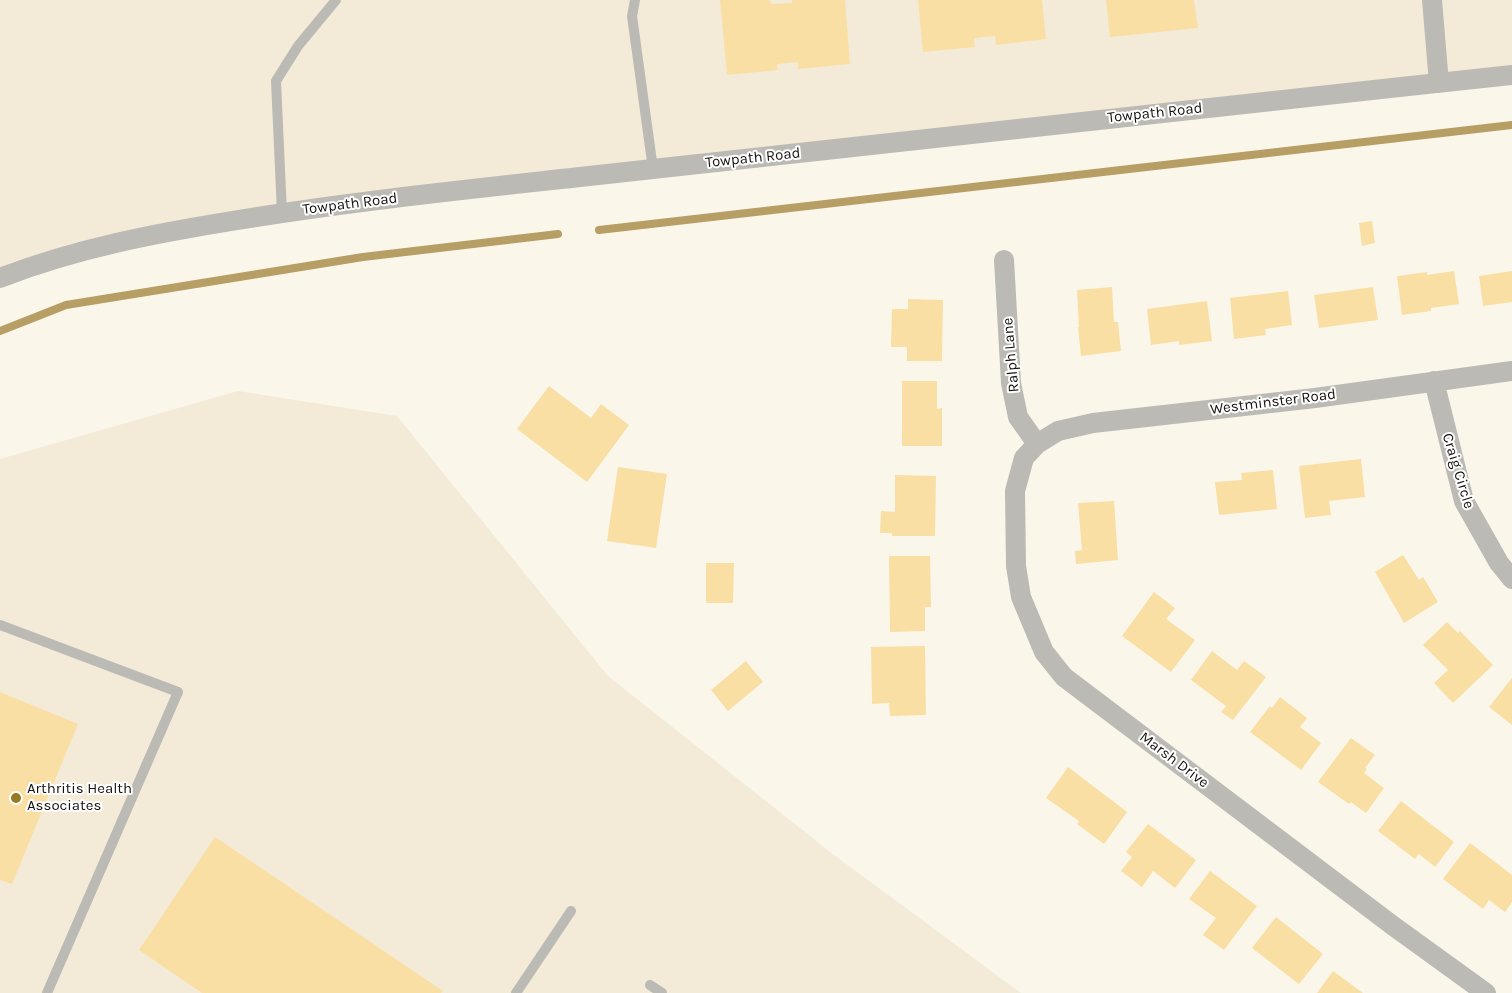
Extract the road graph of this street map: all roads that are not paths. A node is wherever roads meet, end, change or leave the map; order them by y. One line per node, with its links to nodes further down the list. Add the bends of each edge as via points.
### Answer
1 (336, 0): 7 (lane, via 298,46 276,81)
2 (635, 0): 6 (lane, via 632,16)
3 (1432, 0): 5 (street)
4 (1512, 75): 5 (street, Towpath Road)
5 (1439, 83): 6 (street, Towpath Road)
6 (653, 169): 7 (street, Towpath Road)
7 (282, 213): 9 (street, Towpath Road, via 128,240 62,256)
8 (1004, 260): 12 (street, Ralph Lane, via 1011,383 1018,418)
9 (0, 278)
10 (1512, 371): 11 (street, Westminster Road)
11 (1434, 381): 12 (street, Westminster Road, via 1093,423 1058,431); 13 (street, Craig Circle, via 1464,501 1499,563)
12 (1037, 444): 20 (street, Marsh Drive, via 1024,458 1015,491 1016,566 1021,597 1044,652 1064,677)
13 (1512, 579)
14 (0, 626): 17 (lane, via 178,692)
15 (571, 911): 18 (lane)
16 (650, 985): 19 (lane)
17 (47, 993)
18 (516, 993)
19 (662, 993)
20 (1486, 993)

